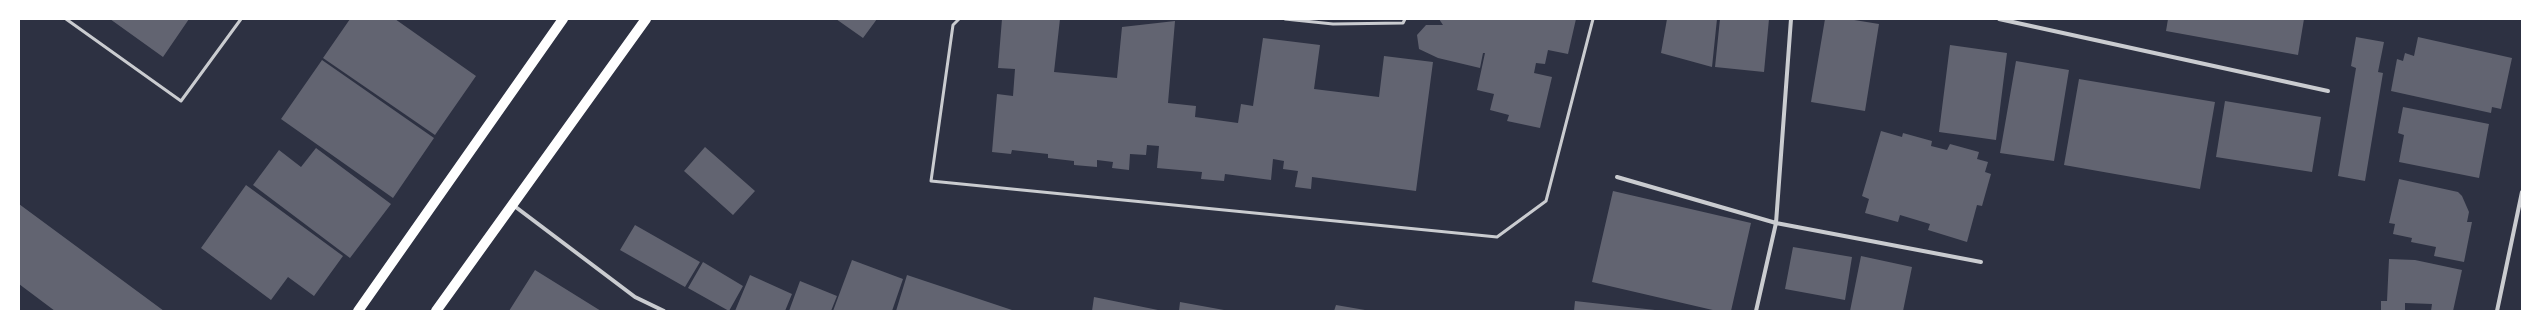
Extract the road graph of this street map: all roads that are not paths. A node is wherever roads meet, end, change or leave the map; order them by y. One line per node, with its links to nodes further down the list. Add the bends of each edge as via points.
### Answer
1 (66, 19): 2 (lane, via 181,101)
2 (241, 19)
3 (563, 19): 17 (main road)
4 (646, 19): 14 (main road)
5 (959, 19): 8 (lane, via 953,25 932,181 1497,237 1546,201)
6 (1285, 19): 7 (lane, via 1333,24 1403,24)
7 (1405, 19)
8 (1593, 19)
9 (1791, 19): 15 (street)
10 (1999, 19): 11 (street)
11 (2328, 91)
12 (1617, 177): 15 (street)
13 (2522, 192): 21 (street)
14 (512, 204): 18 (main road); 19 (street, via 635,297)
15 (1776, 223): 16 (street); 20 (street)
16 (1981, 262)
17 (358, 311)
18 (436, 311)
19 (664, 311)
20 (1756, 311)
21 (2497, 311)

